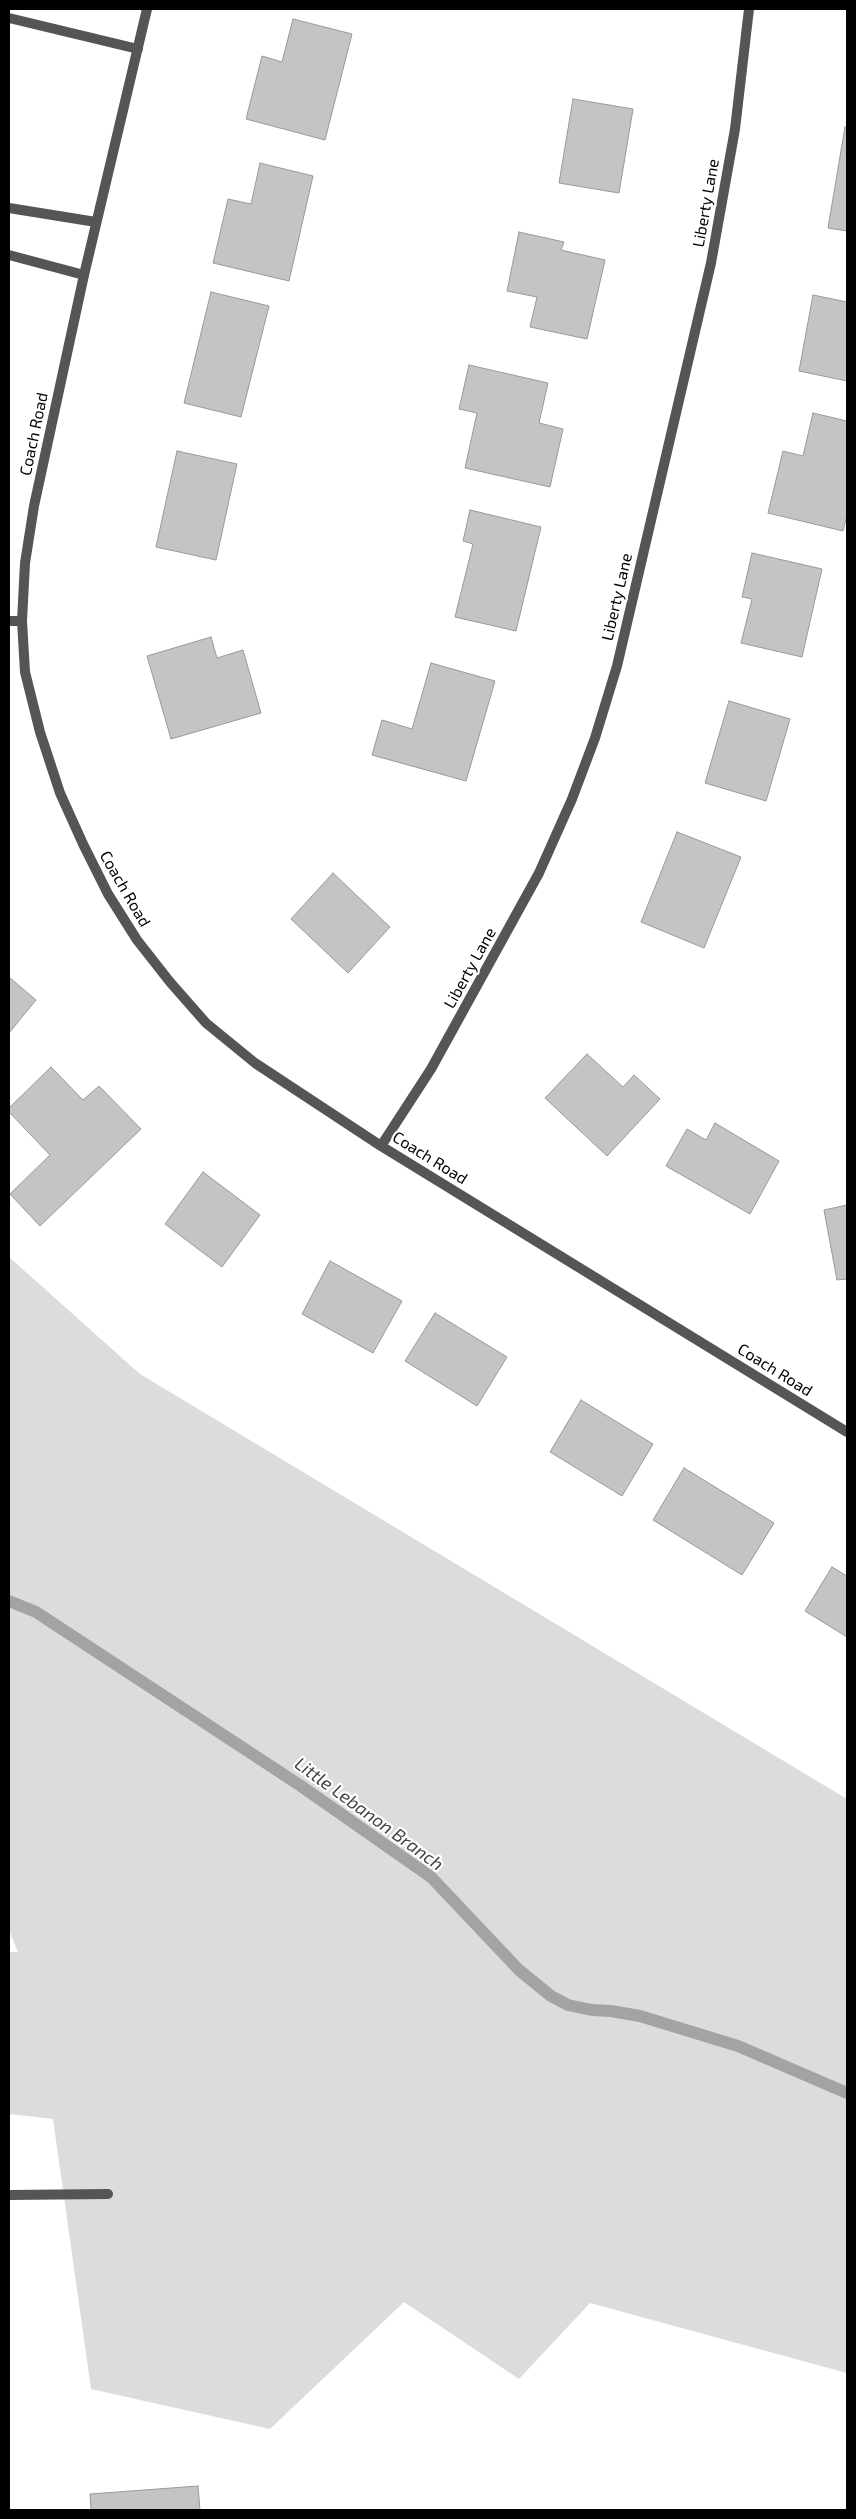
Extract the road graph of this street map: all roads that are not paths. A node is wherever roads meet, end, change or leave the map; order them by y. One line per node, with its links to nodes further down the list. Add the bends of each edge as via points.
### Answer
1 (147, 9): 4 (street, Coach Road)
2 (749, 9): 11 (street, Liberty Lane, via 735,129 710,263 617,666 595,738 539,872 431,1069)
3 (9, 18): 4 (street)
4 (138, 49): 6 (street, Coach Road)
5 (9, 208): 6 (street)
6 (96, 222): 8 (street, Coach Road)
7 (9, 255): 8 (street)
8 (84, 275): 10 (street, Coach Road, via 34,506 25,563)
9 (9, 621): 10 (street)
10 (22, 621): 11 (street, Coach Road, via 25,672 60,792 108,894 137,940 206,1022 255,1064)
11 (381, 1146): 12 (street, Coach Road)
12 (847, 1432)
13 (108, 2194): 14 (street)
14 (9, 2195)

